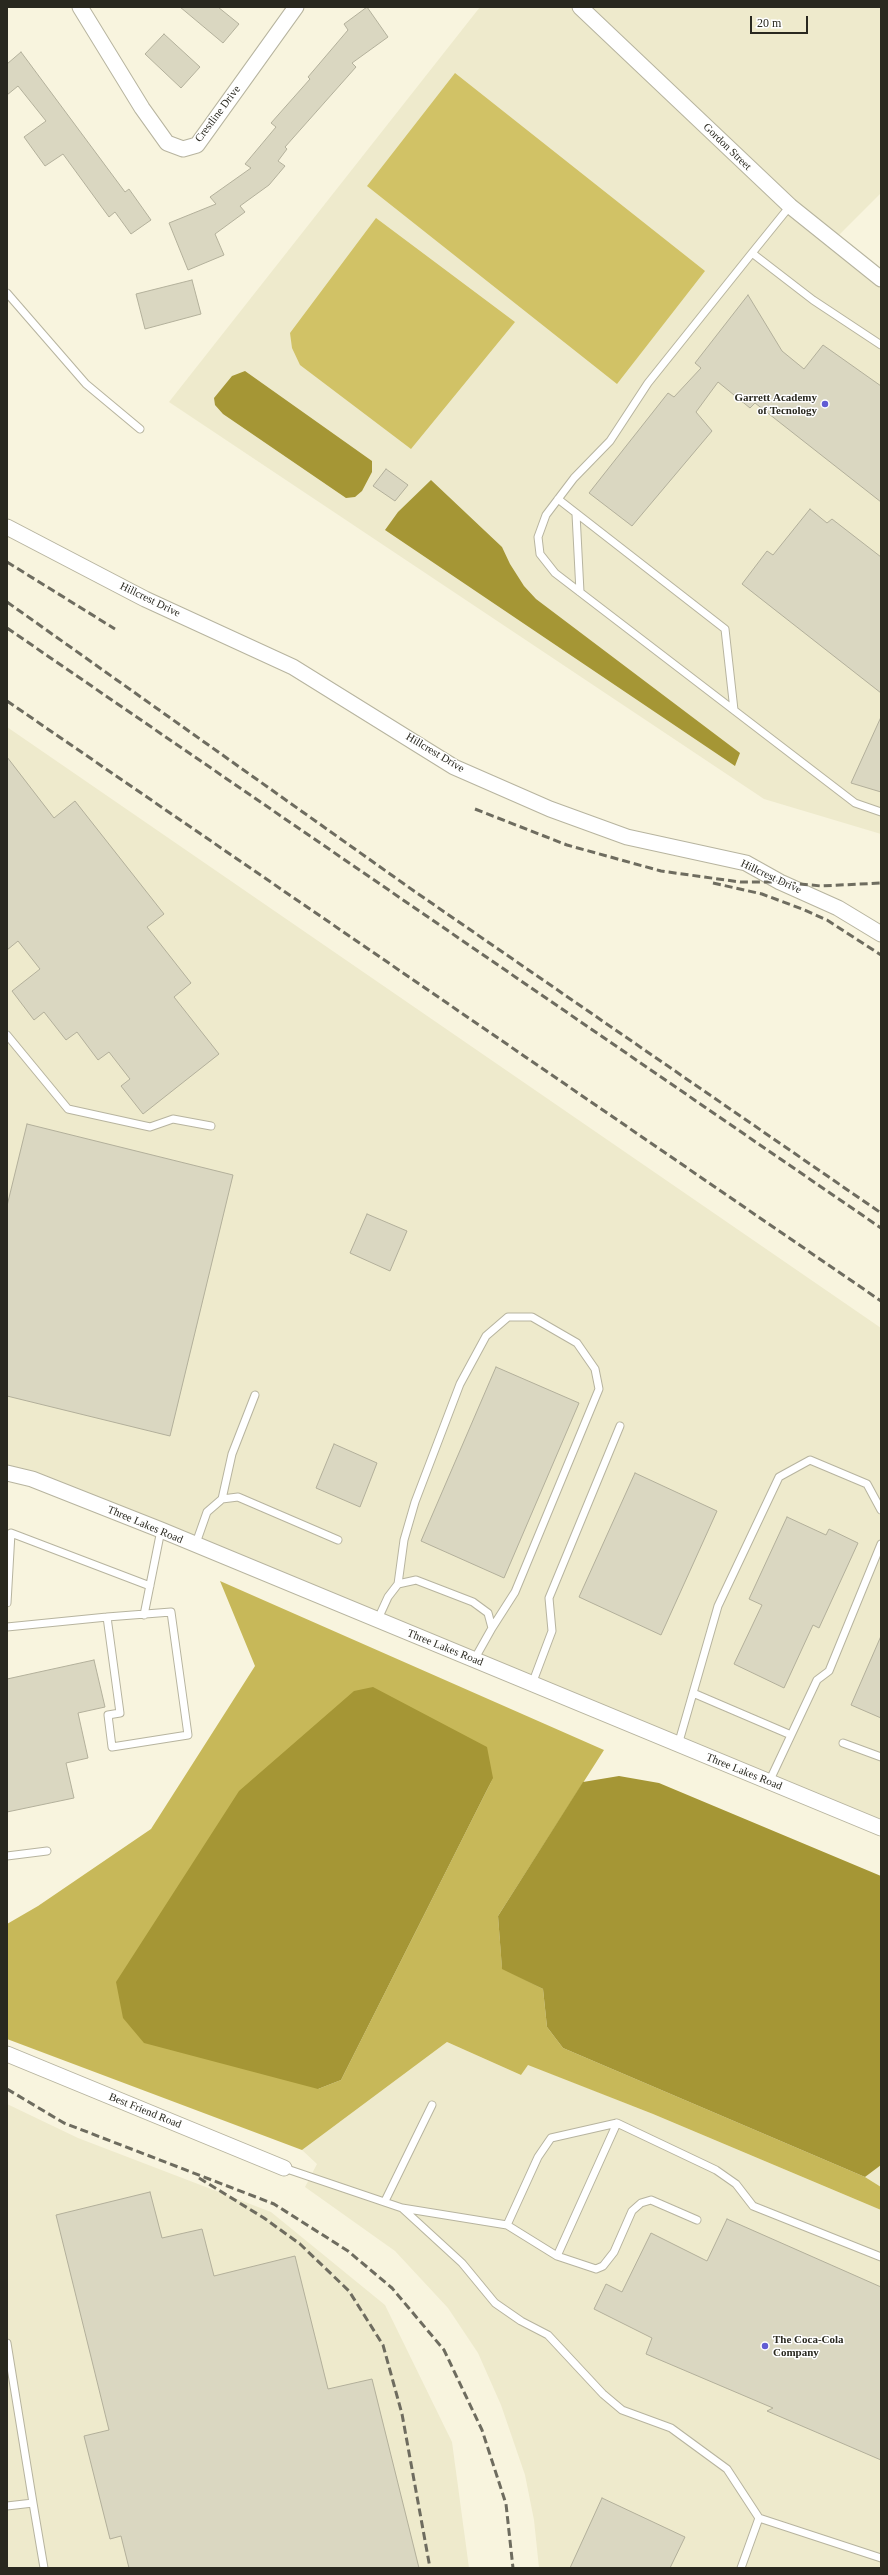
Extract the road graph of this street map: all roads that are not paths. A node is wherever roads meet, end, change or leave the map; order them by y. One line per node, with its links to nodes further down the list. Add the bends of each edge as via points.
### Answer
1 (80, 7): 2 (street, Crestline Drive, via 142,108 167,143 183,149 197,145)
2 (296, 7)
3 (580, 7): 4 (street, Gordon Street)
4 (790, 206): 5 (lane); 6 (street, Gordon Street)
5 (752, 253): 8 (lane, via 813,300); 10 (lane, via 648,383 610,441 578,474)
6 (881, 279)
7 (7, 293): 9 (lane, via 86,384)
8 (881, 345)
9 (140, 429)
10 (558, 500): 11 (lane); 13 (lane, via 546,515 538,537 540,554 555,573)
11 (576, 514): 13 (lane); 14 (lane, via 726,629)
12 (7, 527): 16 (street, Hillcrest Drive, via 145,599 293,667 454,766 550,809 627,837 746,863 780,882 838,908)
13 (580, 592): 14 (lane)
14 (734, 710): 15 (lane, via 855,803)
15 (881, 812)
16 (881, 934)
17 (7, 1035): 18 (lane, via 68,1109 150,1127 173,1119)
18 (210, 1126)
19 (255, 1395): 22 (lane, via 232,1454)
20 (620, 1426): 37 (lane, via 549,1598 552,1632)
21 (7, 1473): 24 (street, Three Lakes Road, via 32,1479)
22 (222, 1499): 25 (lane, via 238,1497); 27 (lane, via 207,1512)
23 (881, 1510): 38 (lane, via 867,1484 810,1460 779,1477 718,1606)
24 (161, 1530): 27 (street, Three Lakes Road); 29 (lane)
25 (338, 1540)
26 (881, 1544): 39 (lane, via 829,1671 817,1680)
27 (195, 1546): 33 (street, Three Lakes Road)
28 (398, 1584): 33 (lane, via 388,1597); 35 (lane, via 416,1580 473,1602 488,1613); 35 (lane, via 404,1540 415,1502 460,1384 486,1336 508,1318 532,1317 577,1343 595,1369 599,1389 515,1592)
29 (150, 1586): 30 (lane, via 11,1533); 31 (lane)
30 (7, 1602)
31 (144, 1615): 32 (lane); 32 (lane, via 171,1612 188,1735 112,1747 108,1715 120,1713)
32 (106, 1618): 34 (lane)
33 (377, 1621): 36 (street, Three Lakes Road)
34 (7, 1627)
35 (492, 1628): 36 (lane)
36 (474, 1660): 37 (street, Three Lakes Road)
37 (532, 1684): 41 (street, Three Lakes Road)
38 (693, 1694): 39 (lane); 41 (lane)
39 (792, 1735): 43 (lane)
40 (843, 1743): 42 (lane)
41 (678, 1745): 43 (street, Three Lakes Road)
42 (881, 1757)
43 (769, 1782): 44 (street, Three Lakes Road)
44 (881, 1828)
45 (47, 1851): 46 (lane)
46 (7, 1856)
47 (7, 2054): 50 (street, Best Friend Road)
48 (432, 2105): 51 (lane)
49 (617, 2123): 54 (lane, via 551,2138 538,2157); 55 (lane); 56 (lane, via 716,2170 736,2184 753,2206)
50 (284, 2168): 51 (lane, via 365,2197)
51 (385, 2201): 52 (lane)
52 (402, 2208): 54 (lane); 61 (lane, via 462,2263 495,2303 548,2335 603,2394 622,2410 671,2428 727,2469)
53 (697, 2220): 55 (lane, via 651,2200 645,2201 632,2211 614,2252 603,2266 596,2269)
54 (506, 2225): 55 (lane)
55 (557, 2256)
56 (881, 2257)
57 (7, 2343): 58 (lane)
58 (9, 2363): 59 (lane)
59 (33, 2503): 60 (lane); 63 (lane)
60 (7, 2506)
61 (759, 2518): 62 (lane); 64 (lane)
62 (881, 2558)
63 (44, 2568)
64 (741, 2568)

